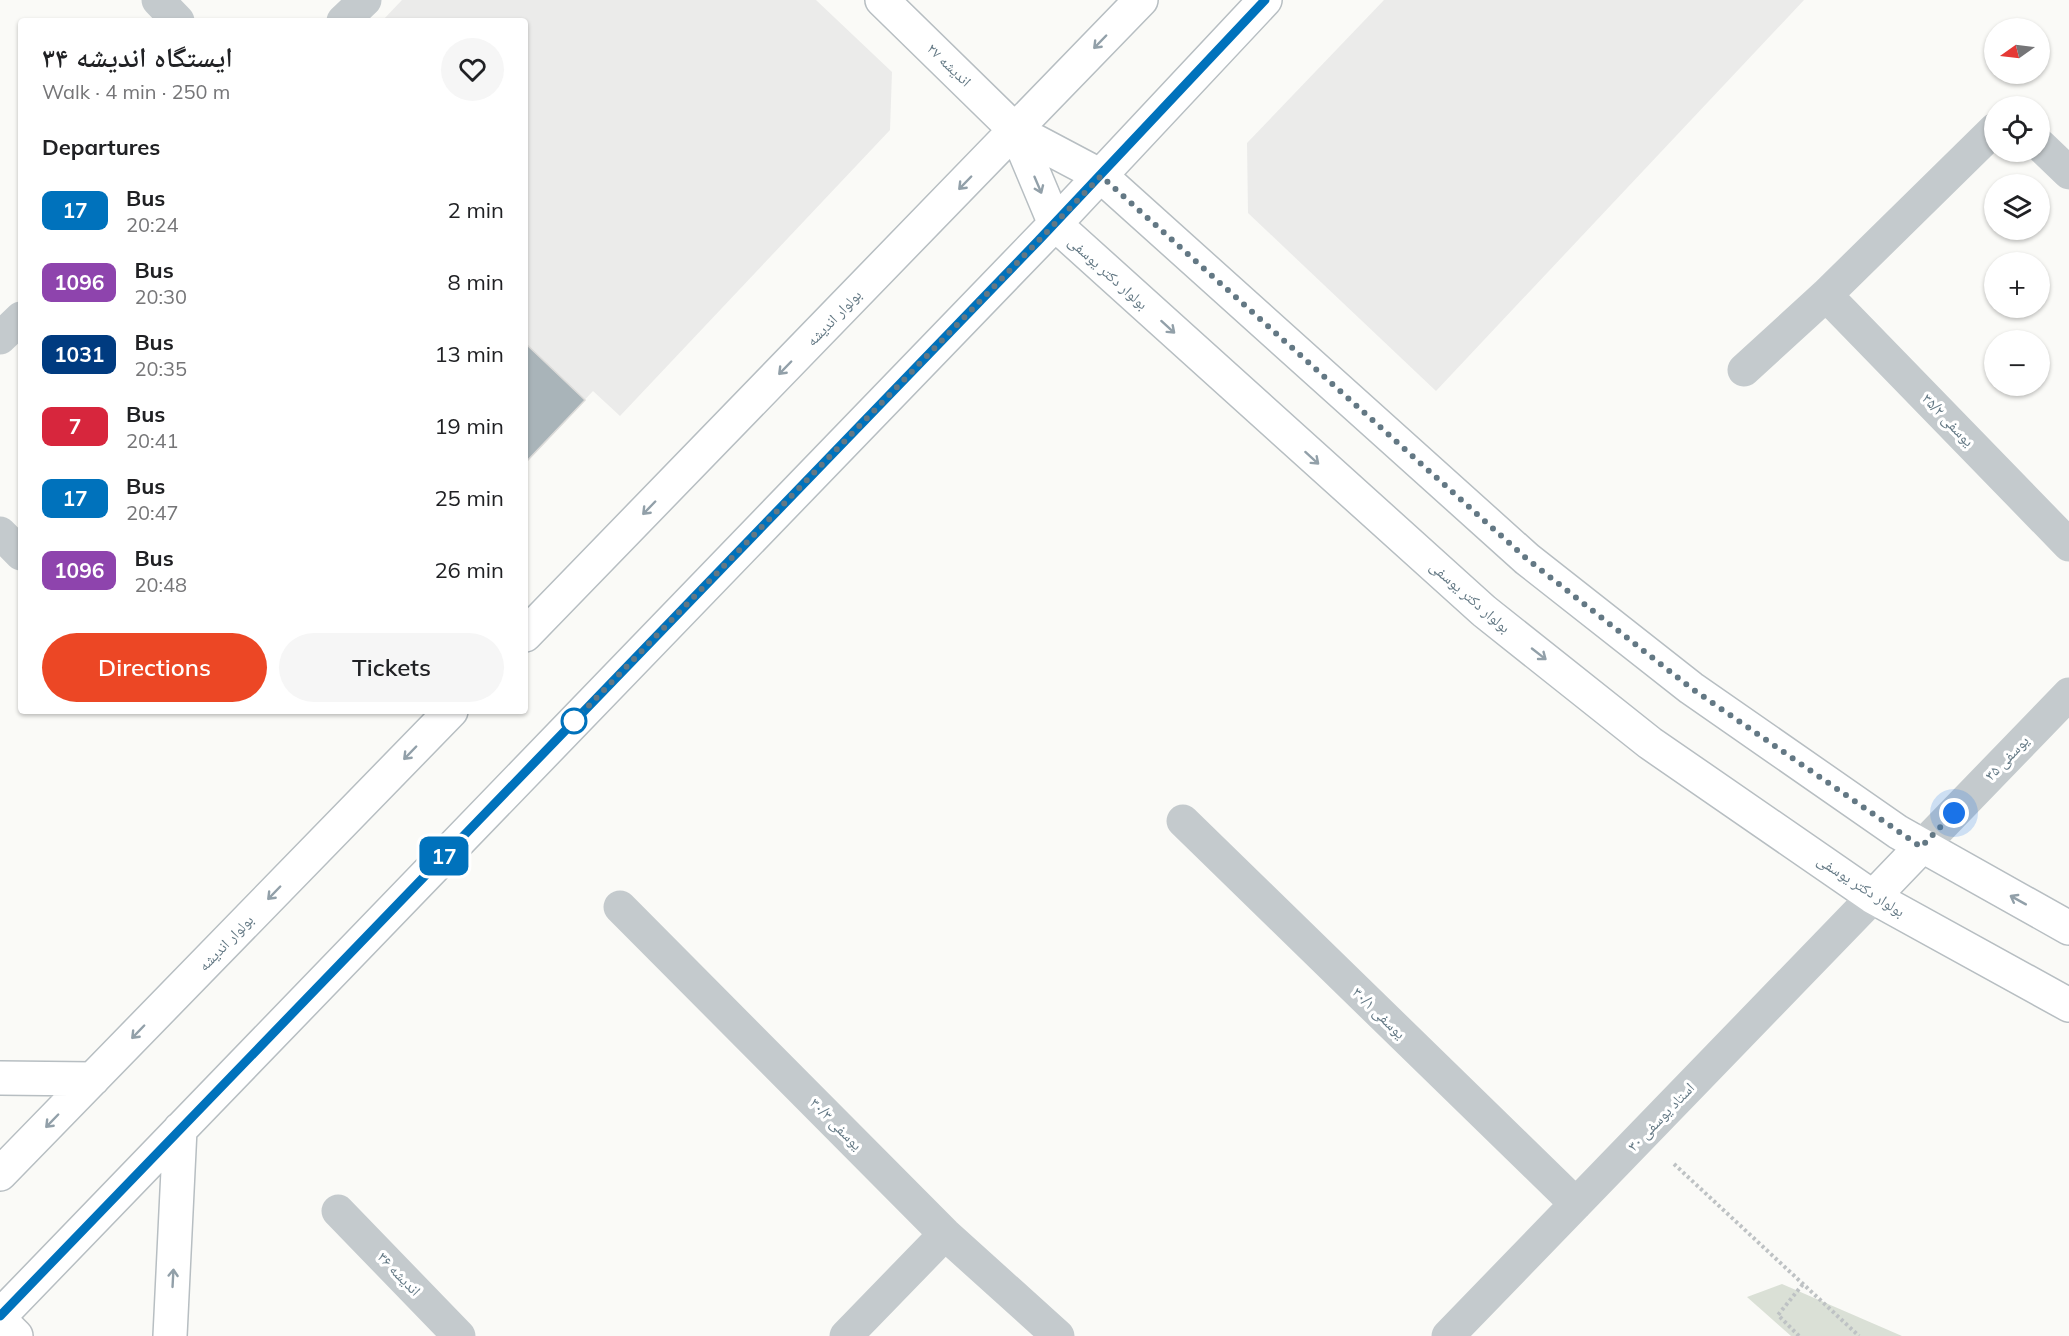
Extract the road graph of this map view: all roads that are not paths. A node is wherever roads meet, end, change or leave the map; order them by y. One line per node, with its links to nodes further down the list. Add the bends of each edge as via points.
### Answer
1 (158, 0): 6 (street)
2 (365, 0): 7 (street)
3 (882, 0): 8 (main road, اندیشه ۲۷)
4 (1141, 0): 8 (main road, بولوار اندیشه, one-way to 8)
5 (1265, 0): 12 (main road)
6 (175, 18)
7 (346, 18)
8 (1016, 131): 12 (main road); 13 (main road, بولوار دکتر یوسفی, one-way to 13); 21 (main road, بولوار اندیشه, one-way to 21)
9 (1984, 140): 14 (street)
10 (2050, 155): 11 (street)
11 (2069, 173)
12 (1101, 176): 13 (main road); 25 (main road, via 1527,559 1691,688)
13 (1054, 224): 26 (main road, بولوار دکتر یوسفی, one-way to 26, via 1484,611 1650,743); 32 (main road)
14 (1826, 295): 17 (street); 19 (street, یوسفی ۳۵/۲)
15 (18, 321): 16 (street)
16 (0, 339)
17 (1744, 370)
18 (0, 532): 20 (street)
19 (2069, 545)
20 (18, 551)
21 (528, 632)
22 (2069, 694): 25 (street, یوسفی ۳۵)
23 (448, 714): 31 (main road, بولوار اندیشه, one-way to 31)
24 (1183, 821): 34 (street, یوسفی ۳۰/۱)
25 (1921, 847): 26 (main road); 28 (main road, one-way to 25)
26 (1873, 897): 29 (main road, بولوار دکتر یوسفی); 34 (street, استاد یوسفی ۳۰)
27 (620, 907): 36 (street, یوسفی ۳۰/۳)
28 (2069, 928)
29 (2069, 1005)
30 (0, 1078): 31 (main road)
31 (93, 1079): 33 (main road, بولوار اندیشه, one-way to 33)
32 (180, 1129): 37 (main road); 39 (main road, one-way to 32)
33 (0, 1174)
34 (1576, 1204): 43 (street, استاد یوسفی ۳۰)
35 (338, 1211): 40 (street, اندیشه ۳۶)
36 (945, 1234): 41 (street); 42 (street, یوسفی ۳۰/۳)
37 (0, 1318): 38 (main road)
38 (16, 1336)
39 (170, 1336)
40 (459, 1336)
41 (846, 1336)
42 (1058, 1336)
43 (1448, 1336)

